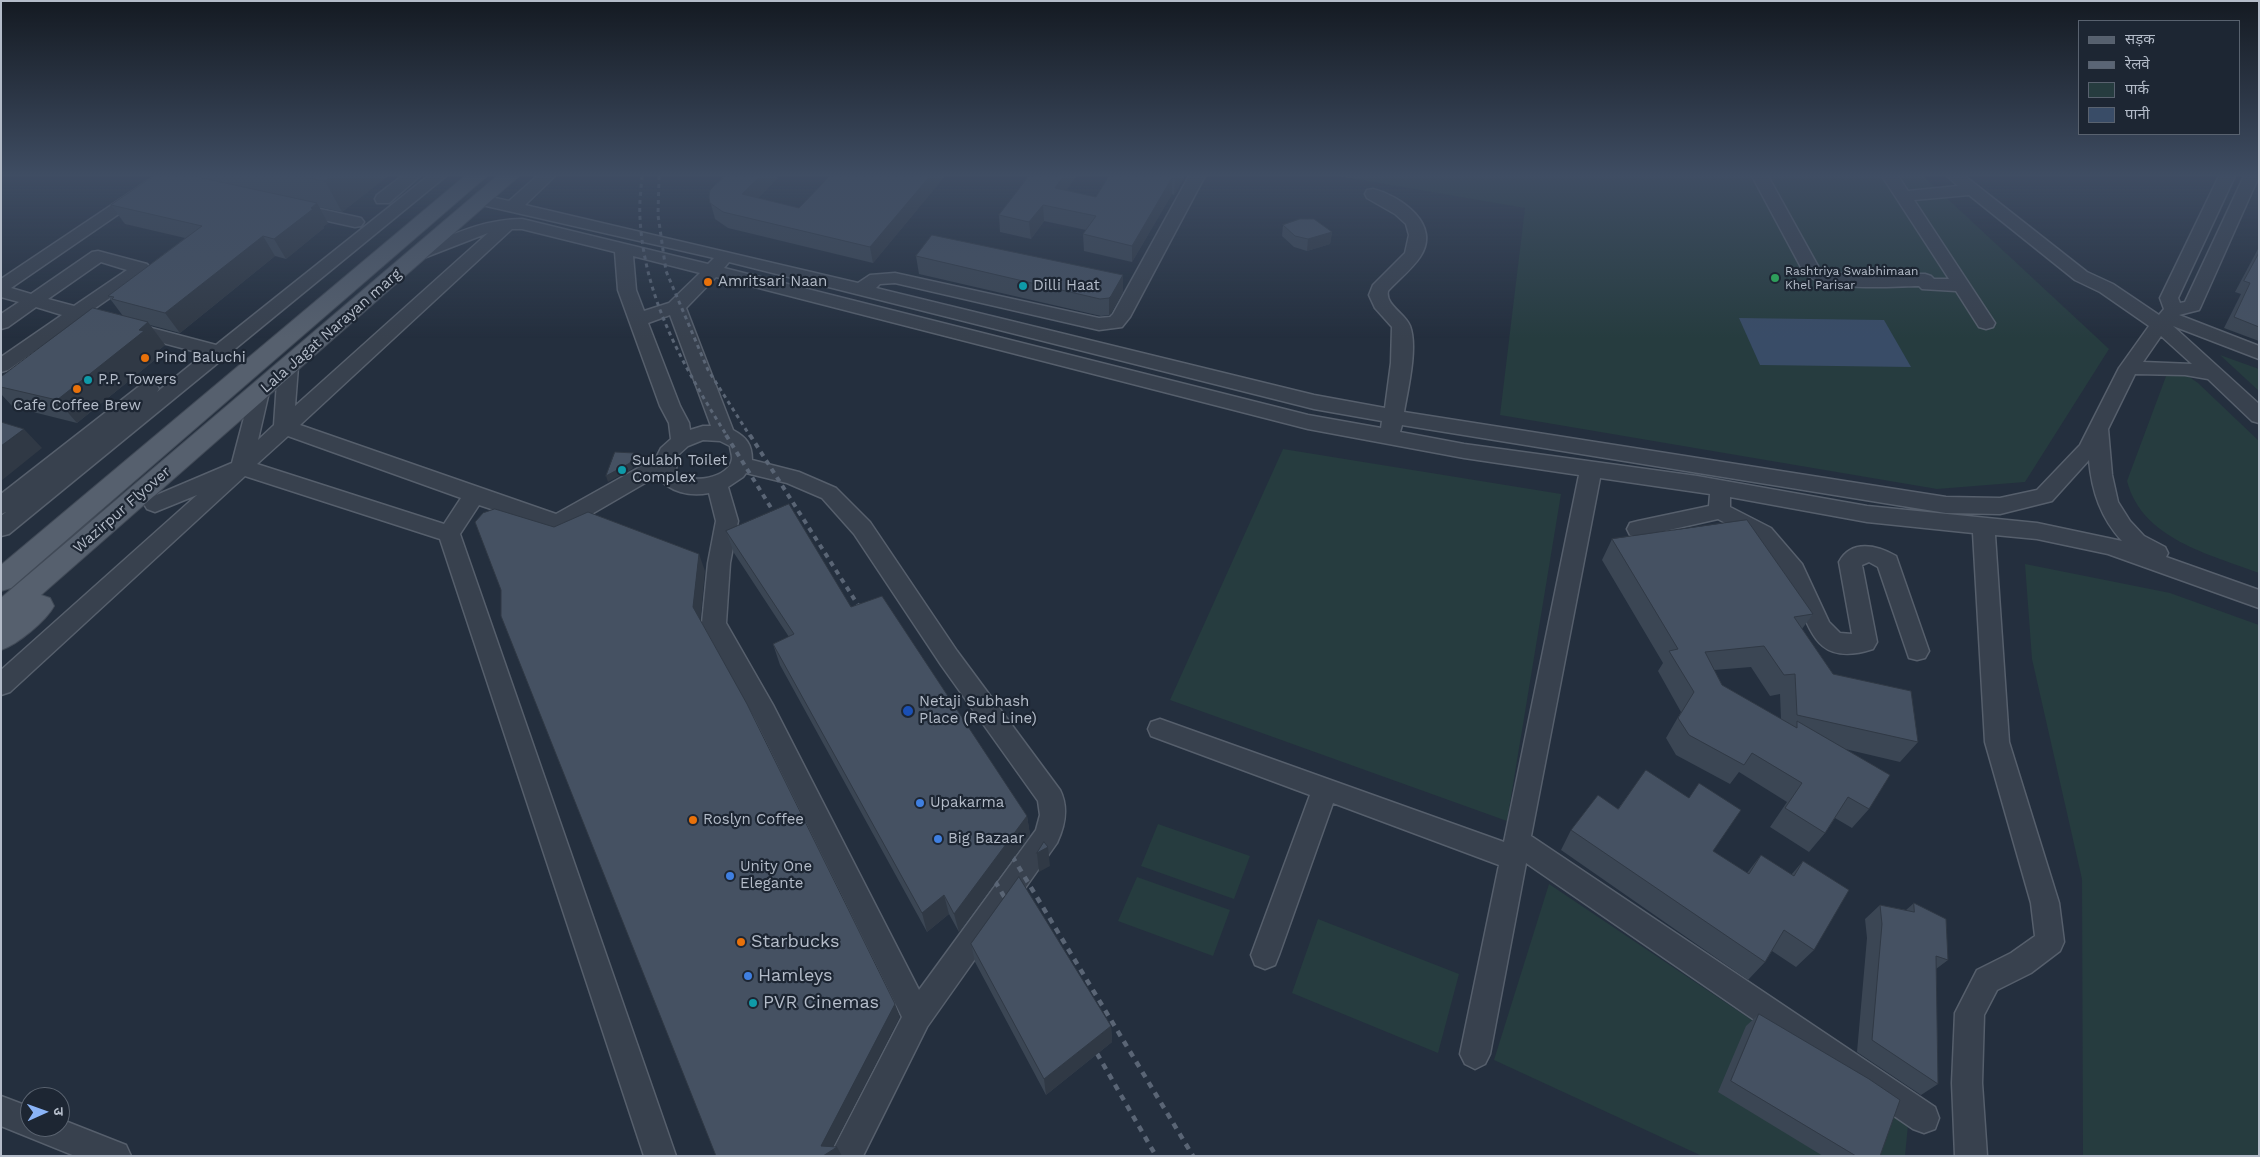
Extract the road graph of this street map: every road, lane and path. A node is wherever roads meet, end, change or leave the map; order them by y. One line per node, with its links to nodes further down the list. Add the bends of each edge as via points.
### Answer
1 (92, 230): 22 (street)
2 (347, 230): 31 (street)
3 (357, 230): 31 (street)
4 (414, 230): 39 (main road, Lala Jagat Narayan marg)
5 (448, 230): 18 (main road, Lala Jagat Narayan marg)
6 (479, 230): 18 (street)
7 (495, 230): 43 (street)
8 (546, 230): 17 (street)
9 (590, 230): 19 (street)
10 (1168, 230): 23 (street, via 1115,323 1099,324 895,278 876,280)
11 (1416, 230): 41 (street, via 1413,255 1377,294 1379,301 1396,318 1403,337)
12 (1790, 230): 21 (street, via 1812,271 1820,277 1830,280 1925,280 1928,285)
13 (1925, 230): 21 (street)
14 (2029, 230): 27 (street, via 2081,276)
15 (2201, 230): 27 (street, via 2169,298)
16 (2230, 230): 27 (street, via 2192,306)
17 (624, 250): 20 (street); 28 (street, via 627,290)
18 (420, 254): 35 (main road, Lala Jagat Narayan marg)
19 (726, 256): 20 (street); 23 (street)
20 (711, 270): 25 (street); 38 (street)
21 (1961, 285): 30 (street)
22 (1, 289): 24 (street)
23 (860, 290): 33 (street)
24 (34, 300): 26 (street); 26 (street, via 98,256 141,268); 29 (street)
25 (676, 307): 28 (street); 45 (street)
26 (76, 313): 31 (street); 34 (street)
27 (2167, 318): 32 (street); 36 (street, via 2148,337); 37 (street)
28 (637, 320): 47 (street, via 679,422)
29 (1, 323)
30 (1986, 323)
31 (210, 350): 58 (street)
32 (2259, 354)
33 (1147, 362): 38 (street); 41 (street, via 1314,402)
34 (1, 366)
35 (288, 367): 40 (main road, Lala Jagat Narayan marg); 43 (street)
36 (2129, 368): 37 (street); 44 (street)
37 (2213, 373): 42 (street)
38 (1138, 380): 46 (street, via 1308,422)
39 (216, 398): 62 (main road, via 167,422); 63 (main road, Wazirpur Flyover)
40 (251, 399): 50 (street); 56 (main road, via 223,444); 66 (main road, Wazirpur Flyover)
41 (1394, 416): 46 (street); 52 (street)
42 (2259, 416)
43 (284, 427): 50 (street); 55 (street)
44 (2098, 429): 52 (street, via 2088,449 2044,496 2000,506 1946,505); 64 (street, via 2101,486 2112,512 2135,541)
45 (724, 434): 47 (street, via 703,433); 49 (street, via 739,442 744,457)
46 (1389, 437): 51 (street)
47 (682, 441): 48 (street, via 667,455)
48 (664, 463): 53 (street, via 667,477 683,486 700,488); 55 (street, via 558,523)
49 (741, 465): 53 (street); 74 (street, via 792,477 829,493 862,528 949,658 1051,798 1053,814 1048,835)
50 (241, 467): 56 (street); 61 (street); 69 (street)
51 (1591, 468): 52 (street); 72 (street)
52 (1696, 475): 54 (street)
53 (717, 484): 74 (street, via 727,521 714,623 764,712)
54 (1719, 488): 57 (street); 59 (street, via 1867,514)
55 (474, 495): 61 (street)
56 (154, 504): 67 (main road)
57 (1720, 511): 60 (street); 68 (street, via 1764,534 1794,570 1820,628 1832,641 1848,644 1865,642 1850,562 1858,555 1874,553 1888,562)
58 (2, 521)
59 (1984, 527): 64 (street, via 2037,531 2111,546); 83 (street, via 1997,742 2045,903 2050,942 2021,963 1987,980 1970,1013 1967,1083)
60 (1638, 529)
61 (449, 534): 81 (street)
62 (1, 558)
63 (1, 581)
64 (2213, 583): 65 (street)
65 (2259, 599)
66 (1, 614)
67 (1, 639)
68 (1917, 651)
69 (1, 685)
70 (1160, 729): 71 (street)
71 (1325, 789): 72 (street); 73 (street)
72 (1516, 850): 75 (street); 78 (street)
73 (1265, 955)
74 (917, 1017): 82 (street)
75 (1476, 1054)
76 (1, 1111): 77 (street)
77 (20, 1118)
78 (1924, 1118)
79 (67, 1137): 80 (street)
80 (115, 1156)
81 (660, 1156)
82 (846, 1156)
83 (1971, 1156)

